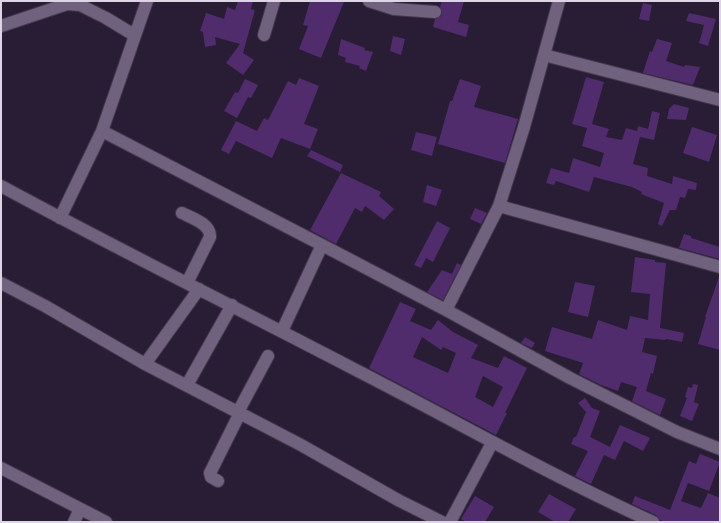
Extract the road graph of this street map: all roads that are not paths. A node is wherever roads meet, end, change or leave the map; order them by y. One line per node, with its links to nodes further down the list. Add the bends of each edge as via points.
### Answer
1 (147, 1): 8 (street)
2 (274, 1): 7 (street)
3 (369, 1): 5 (street, via 394,9)
4 (559, 1): 9 (street)
5 (435, 12)
6 (1, 26): 8 (street, via 67,4 80,5)
7 (264, 35)
8 (134, 36): 11 (street)
9 (544, 55): 10 (street); 13 (street)
10 (720, 100)
11 (102, 131): 15 (street); 16 (street)
12 (1, 186): 15 (street)
13 (499, 206): 17 (street); 22 (street)
14 (182, 213): 19 (street, via 211,232)
15 (60, 218): 19 (street)
16 (322, 245): 22 (street); 23 (street)
17 (720, 267)
18 (1, 282): 25 (street)
19 (187, 283): 20 (street)
20 (199, 289): 21 (street); 25 (street)
21 (232, 306): 23 (street); 26 (street)
22 (446, 310): 29 (street, via 570,378 677,432)
23 (282, 331): 28 (street)
24 (268, 356): 27 (street)
25 (145, 364): 26 (street)
26 (187, 385): 27 (street)
27 (239, 412): 31 (street, via 210,473 211,477); 35 (street)
28 (492, 443): 36 (street); 37 (street)
29 (720, 449)
30 (1, 468): 32 (street)
31 (218, 481)
32 (80, 509): 33 (street); 34 (street)
33 (74, 522)
34 (106, 522)
35 (442, 522)
36 (450, 522)
37 (653, 522)

